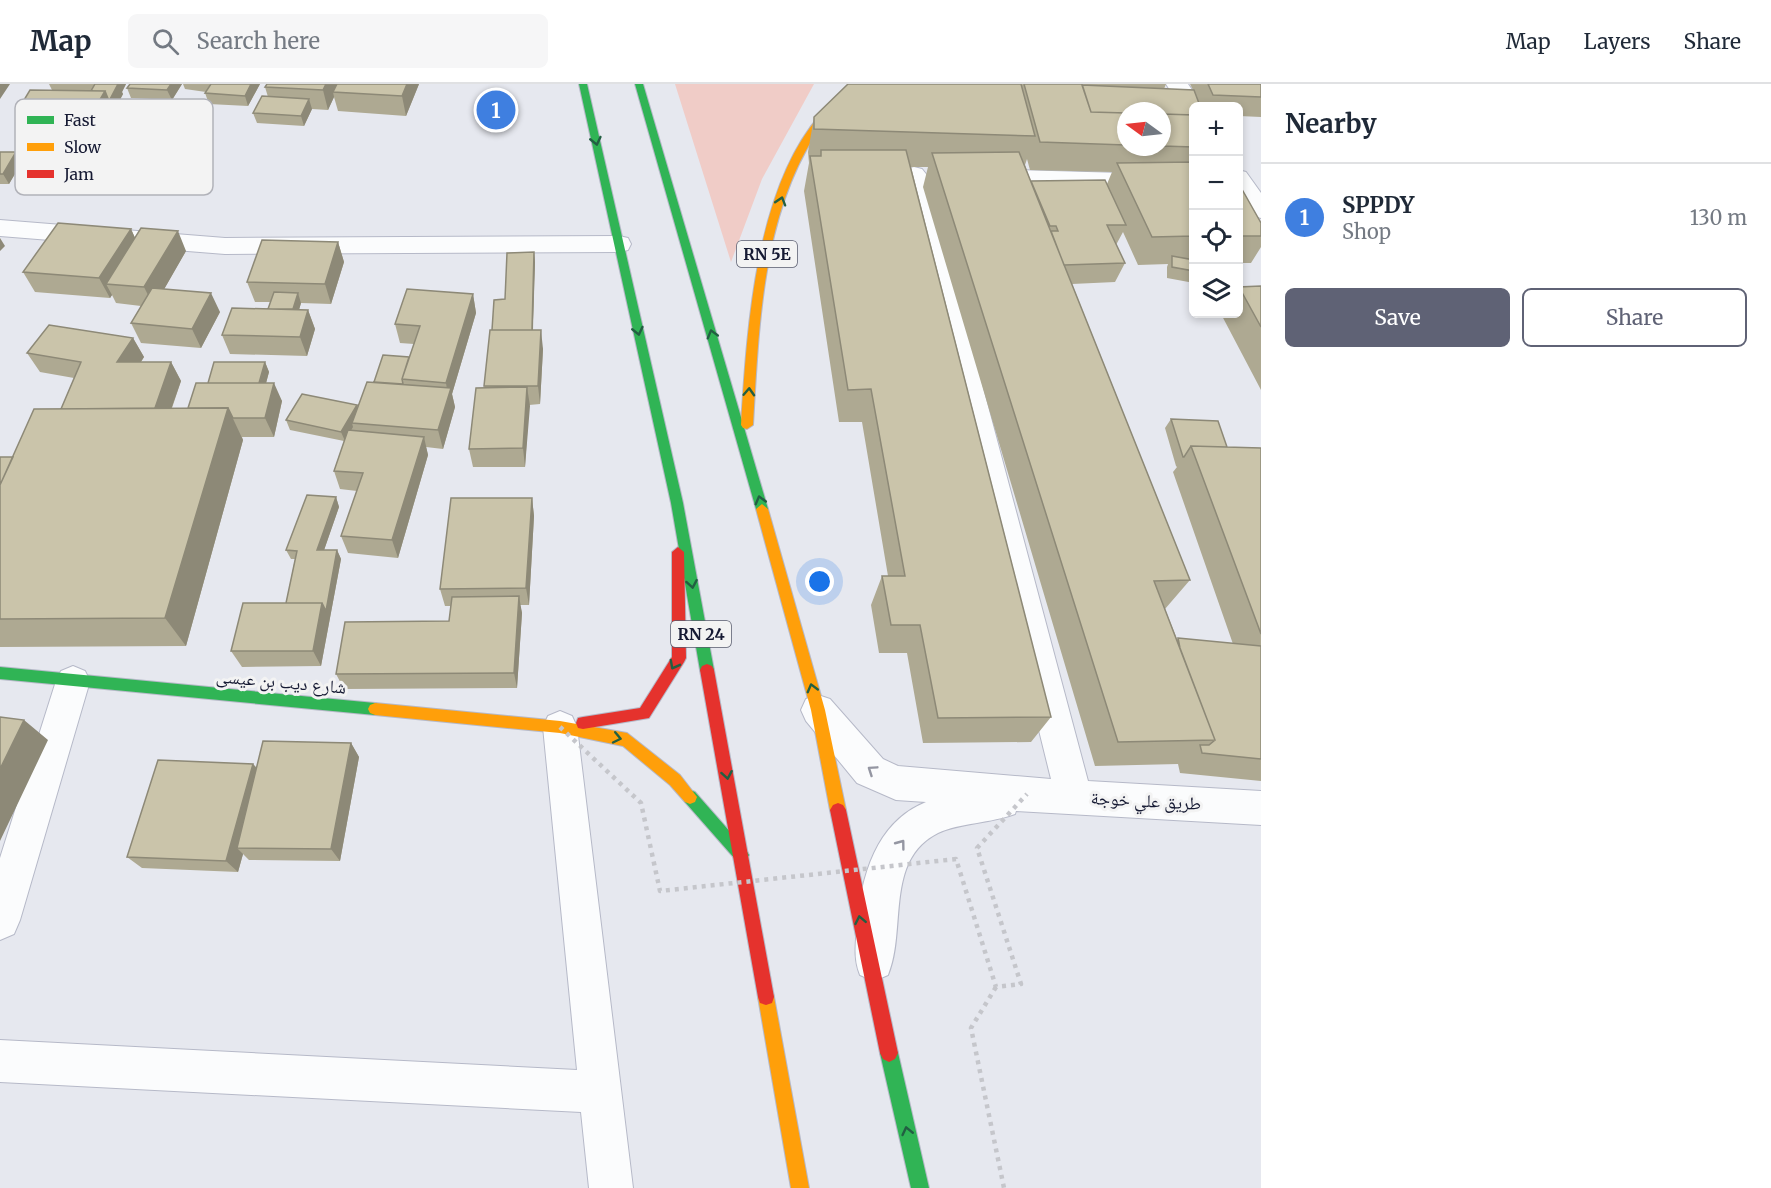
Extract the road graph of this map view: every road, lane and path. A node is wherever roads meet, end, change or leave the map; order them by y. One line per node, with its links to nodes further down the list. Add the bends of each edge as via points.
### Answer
1 (583, 84): 12 (main road, RN 24, one-way to 12)
2 (639, 84): 13 (main road, one-way to 2)
3 (860, 84): 13 (main road, RN 5E, one-way to 3, via 753,324 769,242 820,120)
4 (1176, 84): 5 (street)
5 (1189, 103)
6 (914, 174): 20 (street)
7 (961, 175): 8 (street)
8 (1189, 182)
9 (1243, 186): 10 (street)
10 (1261, 211)
11 (0, 228): 12 (street, via 225,246)
12 (619, 244): 14 (main road, RN 24, one-way to 14)
13 (746, 451): 17 (main road, one-way to 13)
14 (677, 503): 18 (main road, one-way to 18, via 679,658 644,714); 22 (main road, RN 24, one-way to 22)
15 (0, 673): 16 (main road, شارع ديب بن عيسى)
16 (73, 681): 18 (main road, شارع ديب بن عيسى); 23 (street)
17 (818, 710): 19 (street, one-way to 17, via 896,783 870,771); 24 (main road, one-way to 17)
18 (560, 727): 22 (main road, one-way to 22, via 627,740 675,780); 25 (path, bridge, via 641,803 660,891 956,859); 27 (street)
19 (1029, 794): 20 (street, طريق علي خوجة); 24 (street, one-way to 19, via 882,877 900,841 927,819); 25 (path, bridge, via 977,848 1021,984)
20 (1074, 797): 21 (street, طريق علي خوجة)
21 (1261, 808)
22 (741, 855): 29 (main road, RN 24)
23 (0, 920)
24 (872, 981): 30 (main road, one-way to 24)
25 (996, 987): 31 (path, via 971,1028)
26 (0, 1061): 27 (street)
27 (599, 1092): 28 (street)
28 (611, 1188)
29 (800, 1188)
30 (920, 1188)
31 (1004, 1188)

